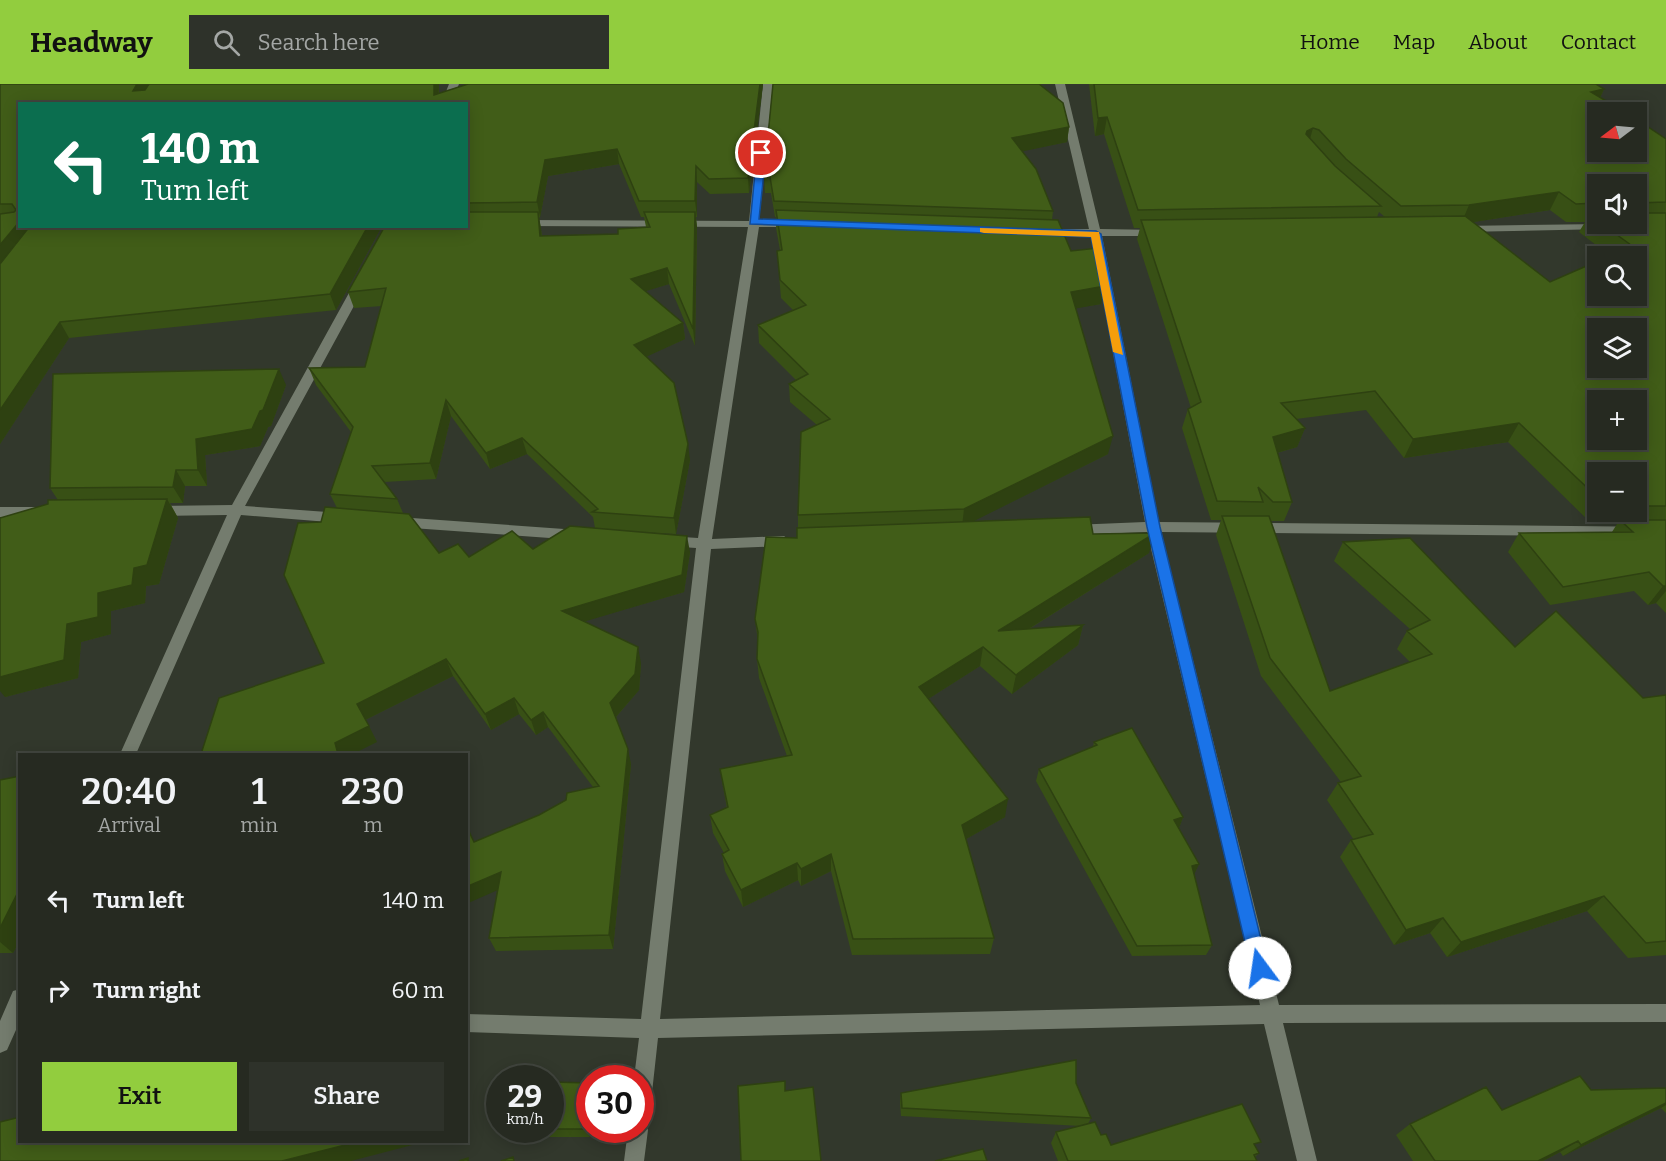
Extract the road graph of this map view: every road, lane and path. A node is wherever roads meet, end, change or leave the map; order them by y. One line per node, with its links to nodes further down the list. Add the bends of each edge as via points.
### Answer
1 (454, 84): 4 (street)
2 (768, 84): 5 (street)
3 (1060, 84): 12 (street)
4 (447, 102)
5 (754, 222): 6 (street); 7 (street); 26 (street)
6 (502, 223)
7 (813, 224)
8 (1587, 227): 9 (street)
9 (1447, 229)
10 (1037, 232): 12 (street)
11 (1166, 233): 12 (street)
12 (1096, 234): 20 (street)
13 (368, 268): 14 (street)
14 (236, 510): 15 (street); 18 (street); 27 (street)
15 (142, 511)
16 (0, 512): 17 (street)
17 (59, 512)
18 (353, 519)
19 (388, 521): 23 (street)
20 (1153, 527): 21 (street); 22 (street); 30 (street)
21 (1059, 531)
22 (1666, 532)
23 (587, 536)
24 (799, 540): 26 (street)
25 (657, 541): 26 (street)
26 (704, 544): 32 (street)
27 (128, 753)
28 (13, 1006): 33 (street)
29 (1666, 1013): 30 (street)
30 (1271, 1014): 32 (street); 37 (street)
31 (468, 1023): 32 (street)
32 (651, 1029): 34 (street)
33 (0, 1043)
34 (646, 1065)
35 (636, 1143): 36 (street)
36 (634, 1161)
37 (1307, 1161)

